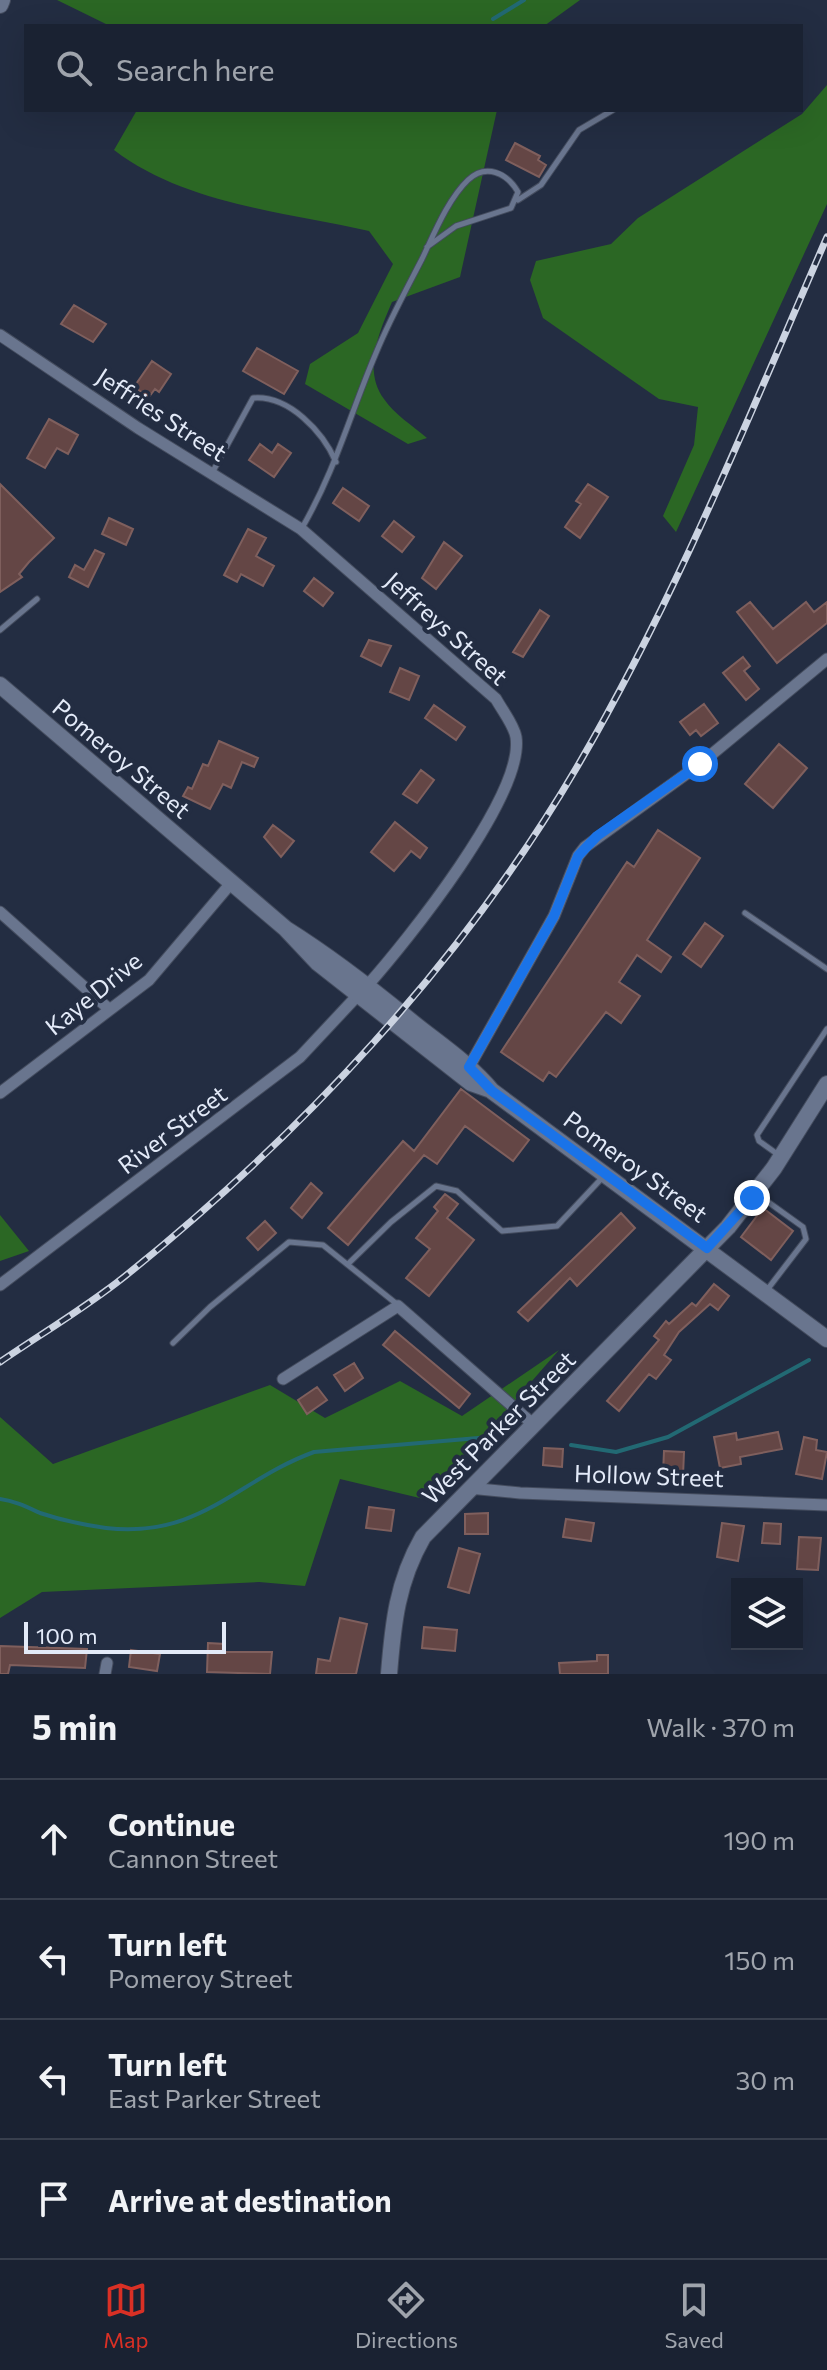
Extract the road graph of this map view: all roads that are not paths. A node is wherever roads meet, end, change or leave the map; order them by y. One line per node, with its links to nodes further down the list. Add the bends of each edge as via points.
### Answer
1 (610, 112): 2 (lane, via 579,130 541,185)
2 (517, 201): 3 (lane, via 511,208 456,226); 3 (lane, via 512,181 500,173 484,171 470,178)
3 (427, 247): 5 (lane, via 376,351)
4 (0, 335): 6 (street, Jeffries Street)
5 (336, 463): 6 (lane, via 327,441 312,425 274,400 253,398); 7 (lane)
6 (212, 473): 7 (street, Jeffries Street)
7 (301, 529): 13 (street, Jeffreys Street, via 496,699 516,736 501,794)
8 (37, 599): 9 (lane)
9 (0, 630)
10 (827, 659): 22 (street, via 700,764 585,847 554,916)
11 (0, 685): 12 (street, Pomeroy Street)
12 (232, 882): 19 (street, Pomeroy Street); 20 (street, Kaye Drive, via 149,980)
13 (432, 907): 19 (street, River Street)
14 (0, 912): 20 (street)
15 (745, 913): 17 (lane)
16 (827, 959): 17 (lane)
17 (818, 963): 18 (lane)
18 (827, 969)
19 (363, 991): 22 (street, Pomeroy Street); 24 (street, Pomeroy Street, via 471,1083); 31 (street, River Street, via 300,1057)
20 (109, 1009): 25 (street, Kaye Drive)
21 (827, 1029): 26 (lane, via 757,1135)
22 (469, 1067): 24 (street, Pomeroy Street)
23 (827, 1084): 26 (street, West Parker Street)
24 (492, 1091): 27 (street, Pomeroy Street)
25 (0, 1093)
26 (781, 1156): 28 (street, West Parker Street)
27 (605, 1175): 29 (street, Pomeroy Street); 30 (lane, via 557,1226 502,1231 457,1191 436,1186)
28 (756, 1193): 29 (street, West Parker Street); 32 (lane, via 803,1227 806,1239)
29 (707, 1248): 32 (street, Pomeroy Street); 37 (street, West Parker Street)
30 (349, 1263): 33 (lane); 35 (lane, via 323,1245 289,1242)
31 (0, 1285)
32 (765, 1292): 34 (street, Pomeroy Street)
33 (398, 1306): 36 (street); 37 (street)
34 (827, 1339)
35 (173, 1343)
36 (283, 1379)
37 (534, 1425): 38 (street, West Parker Street)
38 (469, 1488): 39 (street, Hollow Street); 40 (street, West Parker Street, via 423,1537 402,1580)
39 (827, 1505)
40 (389, 1674)

